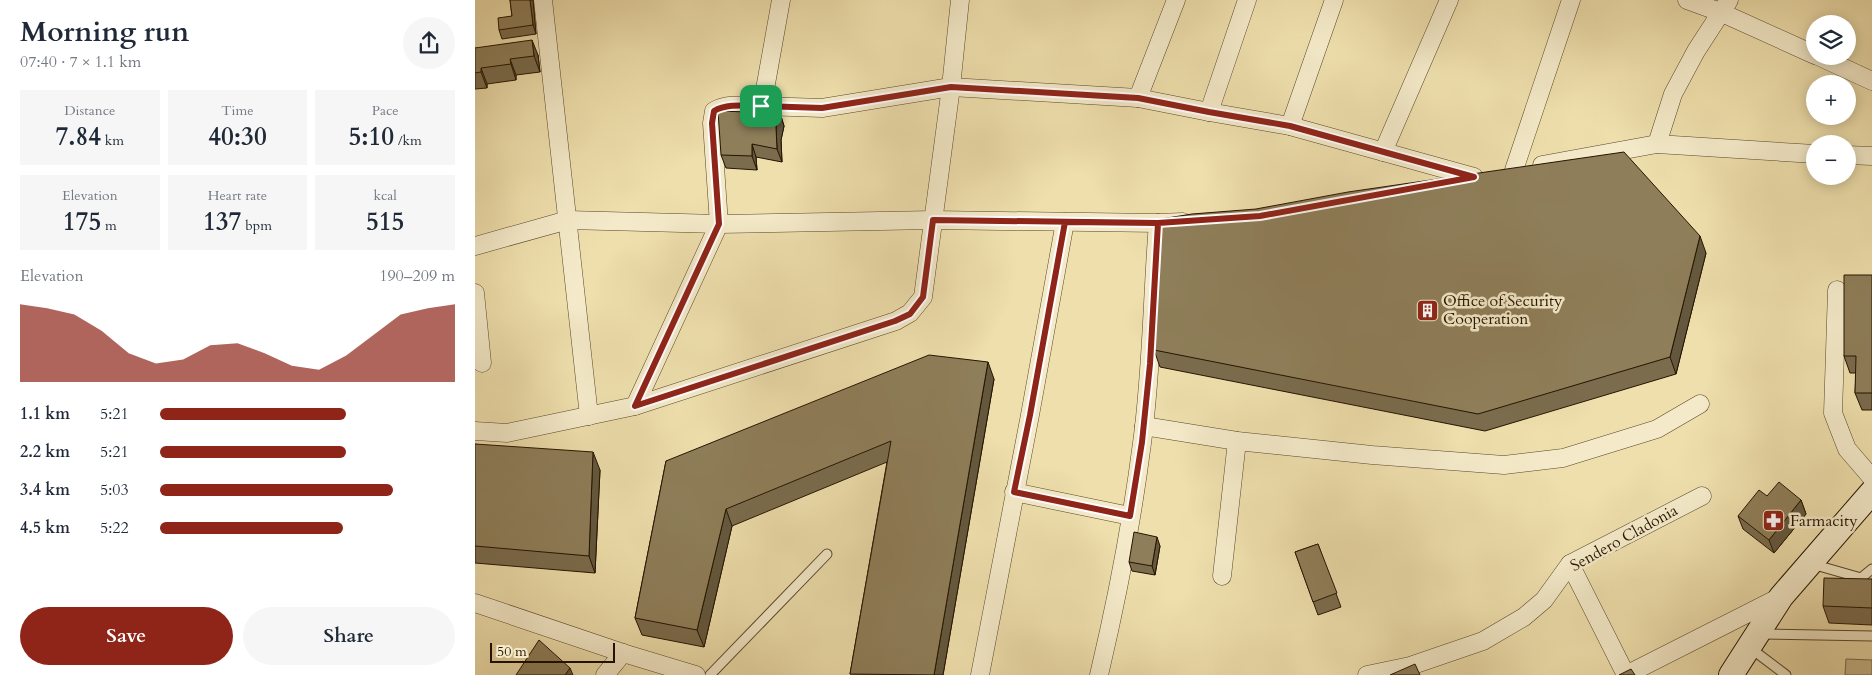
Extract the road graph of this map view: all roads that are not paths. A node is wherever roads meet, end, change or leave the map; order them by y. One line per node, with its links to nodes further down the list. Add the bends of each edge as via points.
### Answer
1 (543, 0): 11 (street)
2 (781, 0): 18 (street)
3 (960, 0): 16 (street)
4 (1176, 0): 17 (street)
5 (1247, 0): 19 (street)
6 (1334, 0): 20 (street)
7 (1449, 0): 22 (street)
8 (1571, 0): 26 (street)
9 (1687, 0): 10 (street)
10 (1724, 6): 13 (street); 21 (street, via 1673,94)
11 (548, 43): 12 (street); 28 (street)
12 (530, 46)
13 (1806, 51)
14 (1836, 65): 15 (street)
15 (1872, 81)
16 (951, 87): 17 (street); 18 (street, via 822,108); 29 (street)
17 (1138, 98): 19 (street)
18 (761, 106): 33 (street, via 729,106 714,111 712,123)
19 (1209, 112): 20 (street)
20 (1290, 126): 22 (street)
21 (1657, 144): 23 (street); 26 (street)
22 (1383, 152): 26 (street)
23 (1806, 153)
24 (1856, 155): 25 (street)
25 (1872, 156)
26 (1494, 173): 27 (street)
27 (1437, 184)
28 (567, 220): 33 (street); 34 (street); 40 (street)
29 (933, 220): 31 (street); 33 (street); 39 (street, via 923,297 910,314)
30 (1202, 221): 32 (street)
31 (1065, 222): 32 (street); 45 (street)
32 (1158, 223): 41 (street)
33 (719, 224): 39 (street)
34 (475, 246)
35 (1837, 290): 44 (street, via 1833,413 1847,449)
36 (475, 293): 37 (street)
37 (482, 363)
38 (1700, 404): 43 (street, via 1657,429 1563,458 1504,465)
39 (635, 406): 40 (street)
40 (589, 416): 42 (street, via 507,433)
41 (1143, 426): 43 (street); 48 (street)
42 (475, 431)
43 (1237, 441): 53 (street)
44 (1872, 478)
45 (1014, 492): 48 (street); 64 (street)
46 (1872, 492): 50 (main road)
47 (1702, 496): 51 (street, Sendero Cladonia)
48 (1130, 516): 65 (street)
49 (827, 554): 63 (lane)
50 (1809, 563): 54 (lane); 56 (main road)
51 (1570, 564): 66 (street, Sendero Cladonia, via 1544,600 1524,617 1483,641 1410,666); 67 (street)
52 (1872, 569): 54 (lane)
53 (1222, 576)
54 (1861, 578): 55 (lane)
55 (1872, 581)
56 (1781, 597): 59 (main road); 67 (street)
57 (475, 603): 60 (street)
58 (1872, 636): 59 (lane)
59 (1753, 641): 68 (main road); 69 (lane)
60 (623, 653): 61 (street); 62 (street)
61 (605, 675)
62 (696, 675)
63 (709, 675)
64 (980, 675)
65 (1099, 675)
66 (1367, 675)
67 (1626, 675)
68 (1731, 675)
69 (1786, 675)

